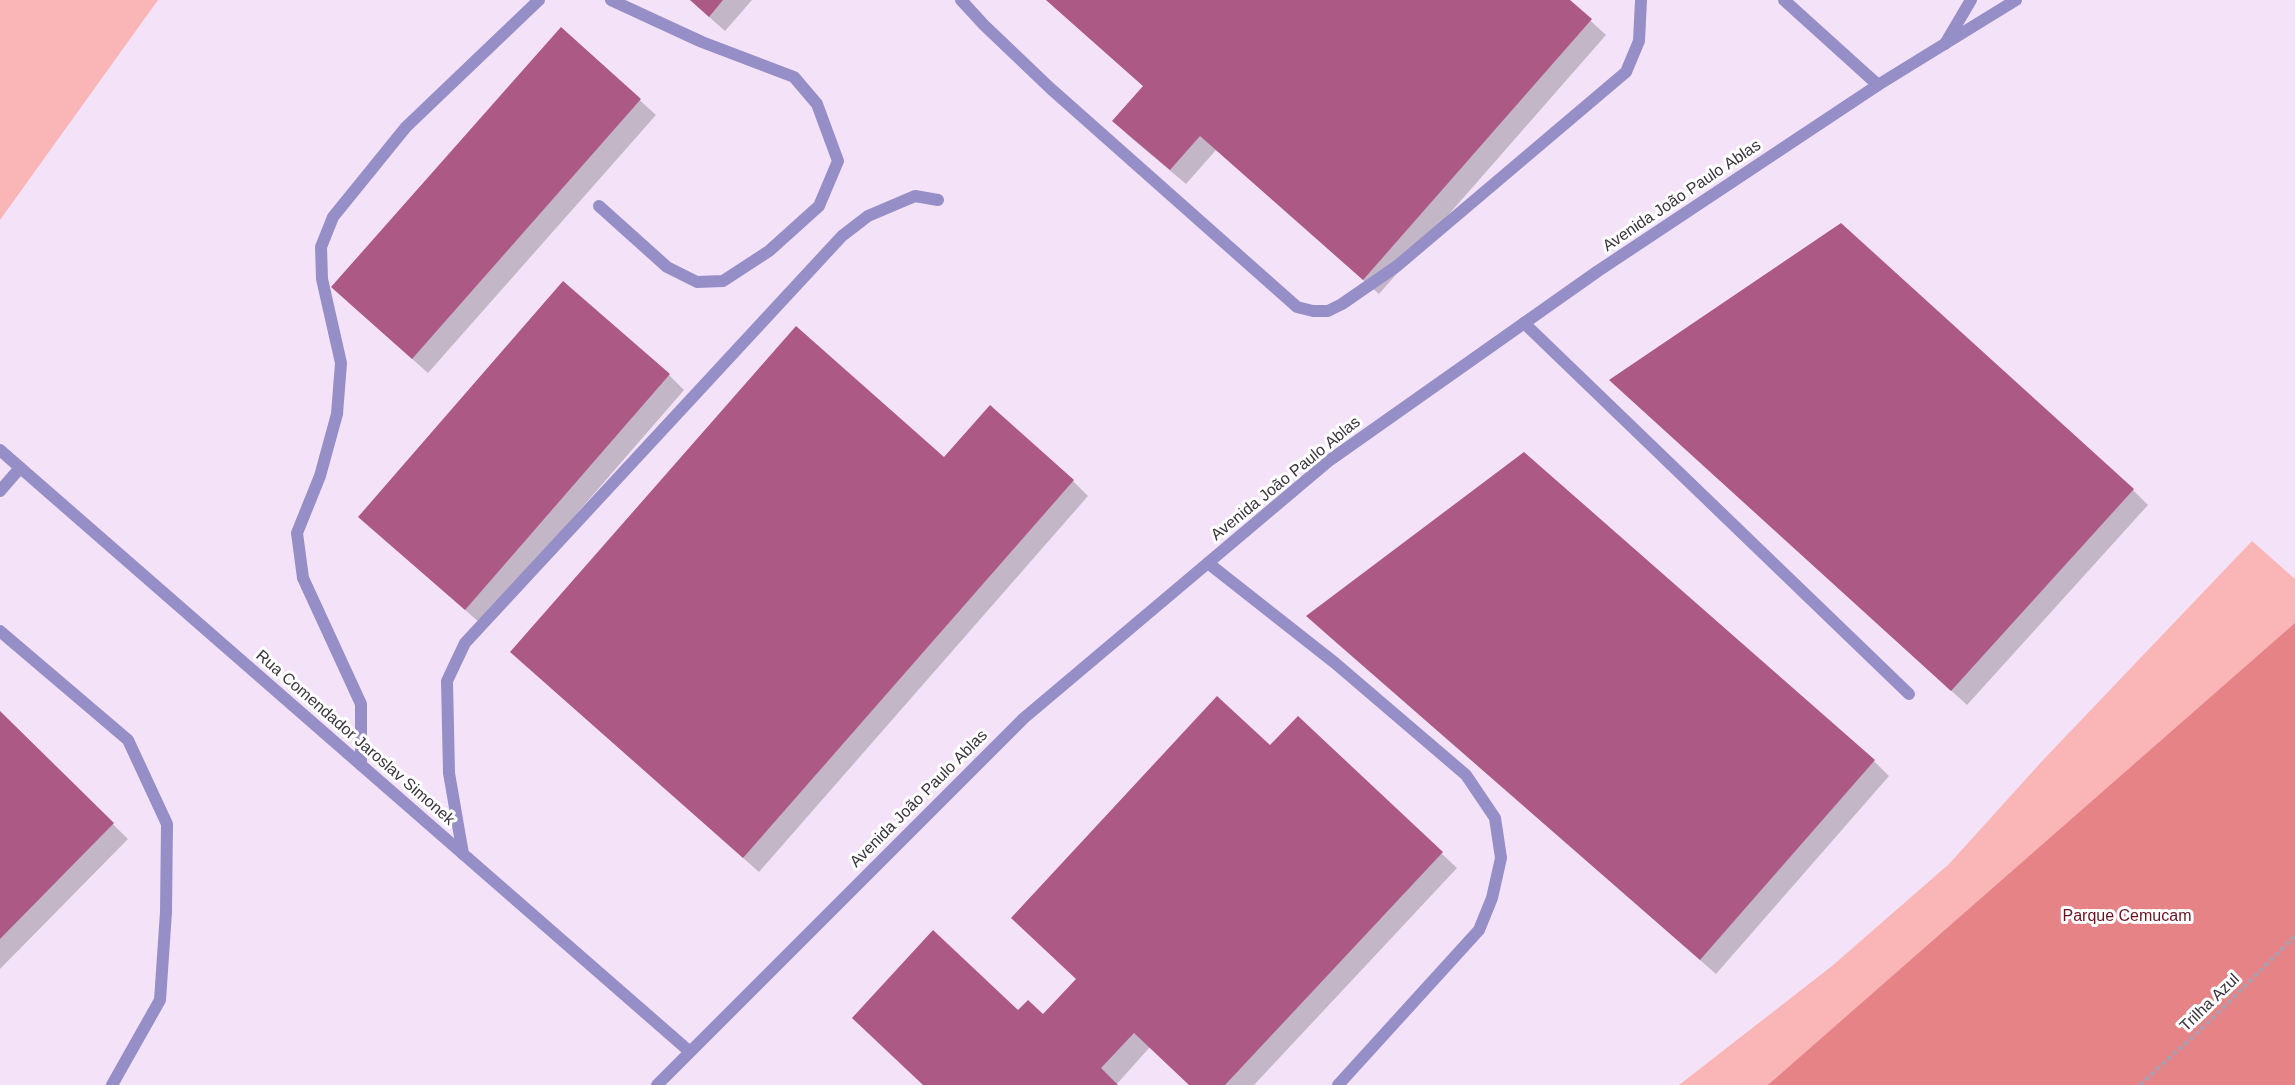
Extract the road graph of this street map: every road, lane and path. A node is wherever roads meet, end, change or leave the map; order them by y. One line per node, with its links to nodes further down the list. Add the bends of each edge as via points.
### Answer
1 (539, 0): 19 (street, via 406,127 333,217 321,247 322,279 341,363 337,414 320,476 297,533 303,578 361,704)
2 (611, 0): 11 (street, via 702,42 794,77 817,104 838,161 819,206 769,251 723,281 697,282 667,267)
3 (961, 0): 4 (street, via 1050,88 1297,307 1313,311 1328,311 1342,304 1397,266 1626,72 1639,41)
4 (1641, 0)
5 (1784, 0): 9 (street)
6 (1971, 0): 8 (street)
7 (2016, 0): 8 (street, Avenida João Paulo Ablas)
8 (1945, 44): 9 (street, Avenida João Paulo Ablas)
9 (1878, 85): 12 (street, Avenida João Paulo Ablas)
10 (938, 200): 20 (street, via 915,196 868,216 842,236 465,643 447,681 449,773)
11 (599, 206)
12 (1524, 323): 16 (street, Avenida João Paulo Ablas, via 1330,460); 18 (street)
13 (0, 450): 14 (street, Rua Comendador Jaroslav Simonek)
14 (20, 468): 15 (street); 19 (street, Rua Comendador Jaroslav Simonek)
15 (0, 491)
16 (1208, 563): 22 (street, Avenida João Paulo Ablas, via 1024,718); 25 (street, via 1335,663 1466,775 1495,818 1501,858 1492,898 1479,930)
17 (0, 631): 23 (street, via 128,740 167,824 160,1000)
18 (1909, 694)
19 (361, 765): 20 (street, Rua Comendador Jaroslav Simonek)
20 (463, 854): 22 (street, Rua Comendador Jaroslav Simonek)
21 (2295, 936): 26 (path, Trilha Azul)
22 (689, 1051): 24 (street, Avenida João Paulo Ablas)
23 (112, 1085)
24 (657, 1085)
25 (1338, 1085)
26 (2140, 1085)

